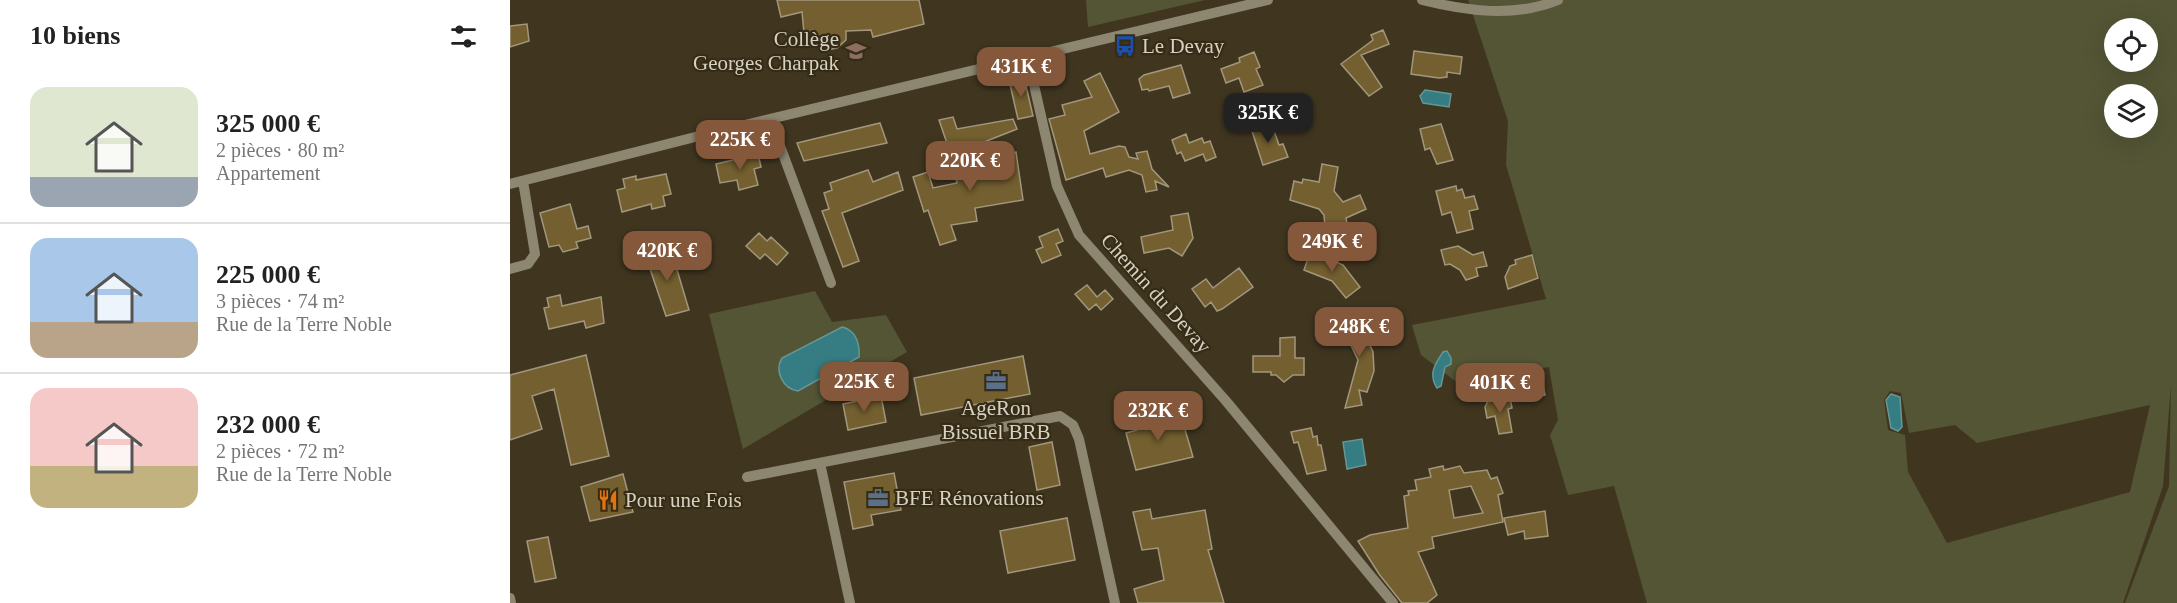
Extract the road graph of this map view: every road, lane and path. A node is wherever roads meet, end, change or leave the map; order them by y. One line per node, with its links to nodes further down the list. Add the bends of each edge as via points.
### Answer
1 (1268, 0): 4 (street)
2 (1422, 0): 3 (street, via 1460,10 1495,12)
3 (1558, 0)
4 (1034, 57): 5 (street); 16 (street, Chemin du Devay, via 1034,85 1057,186 1079,235 1226,401)
5 (770, 119): 6 (street); 9 (street)
6 (523, 181): 7 (street); 8 (street, via 535,254 528,264)
7 (510, 184)
8 (510, 269)
9 (831, 283)
10 (820, 463): 11 (street); 14 (street); 15 (street, via 1045,417 1067,419 1079,439)
11 (747, 477)
12 (510, 598): 13 (street)
13 (511, 603)
14 (850, 603)
15 (1115, 603)
16 (1393, 603)

